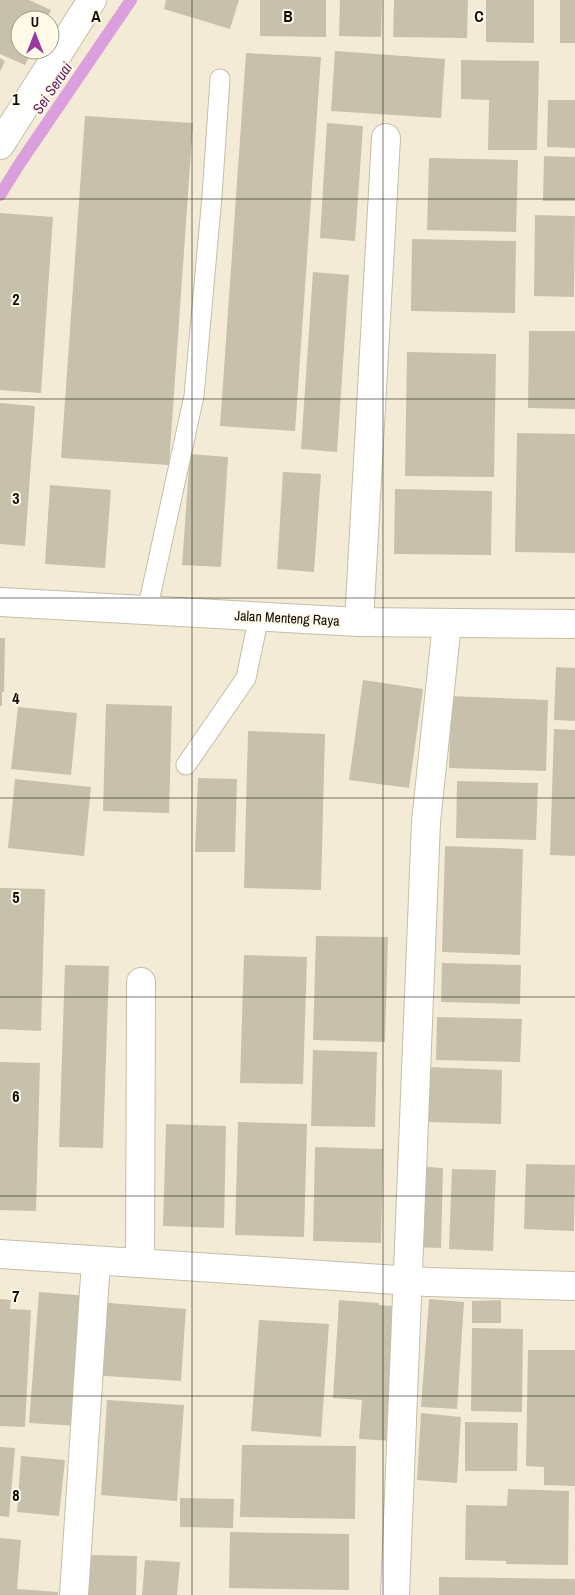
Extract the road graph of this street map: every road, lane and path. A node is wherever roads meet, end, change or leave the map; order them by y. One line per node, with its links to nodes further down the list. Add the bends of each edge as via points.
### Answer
1 (92, 0): 4 (street)
2 (220, 79): 6 (lane, via 194,396)
3 (386, 138): 8 (street)
4 (0, 146)
5 (0, 602): 6 (street, Jalan Menteng Raya)
6 (147, 611): 7 (street, Jalan Menteng Raya)
7 (259, 616): 8 (street, Jalan Menteng Raya); 11 (lane, via 246,678)
8 (359, 622): 9 (street, Jalan Menteng Raya)
9 (447, 623): 10 (street, Jalan Menteng Raya); 16 (street, via 426,822)
10 (575, 624)
11 (186, 765)
12 (141, 982): 15 (street)
13 (0, 1254): 14 (street)
14 (96, 1261): 15 (street); 18 (street)
15 (140, 1263): 16 (street)
16 (407, 1280): 17 (street); 19 (street)
17 (575, 1286)
18 (74, 1595)
19 (395, 1595)

